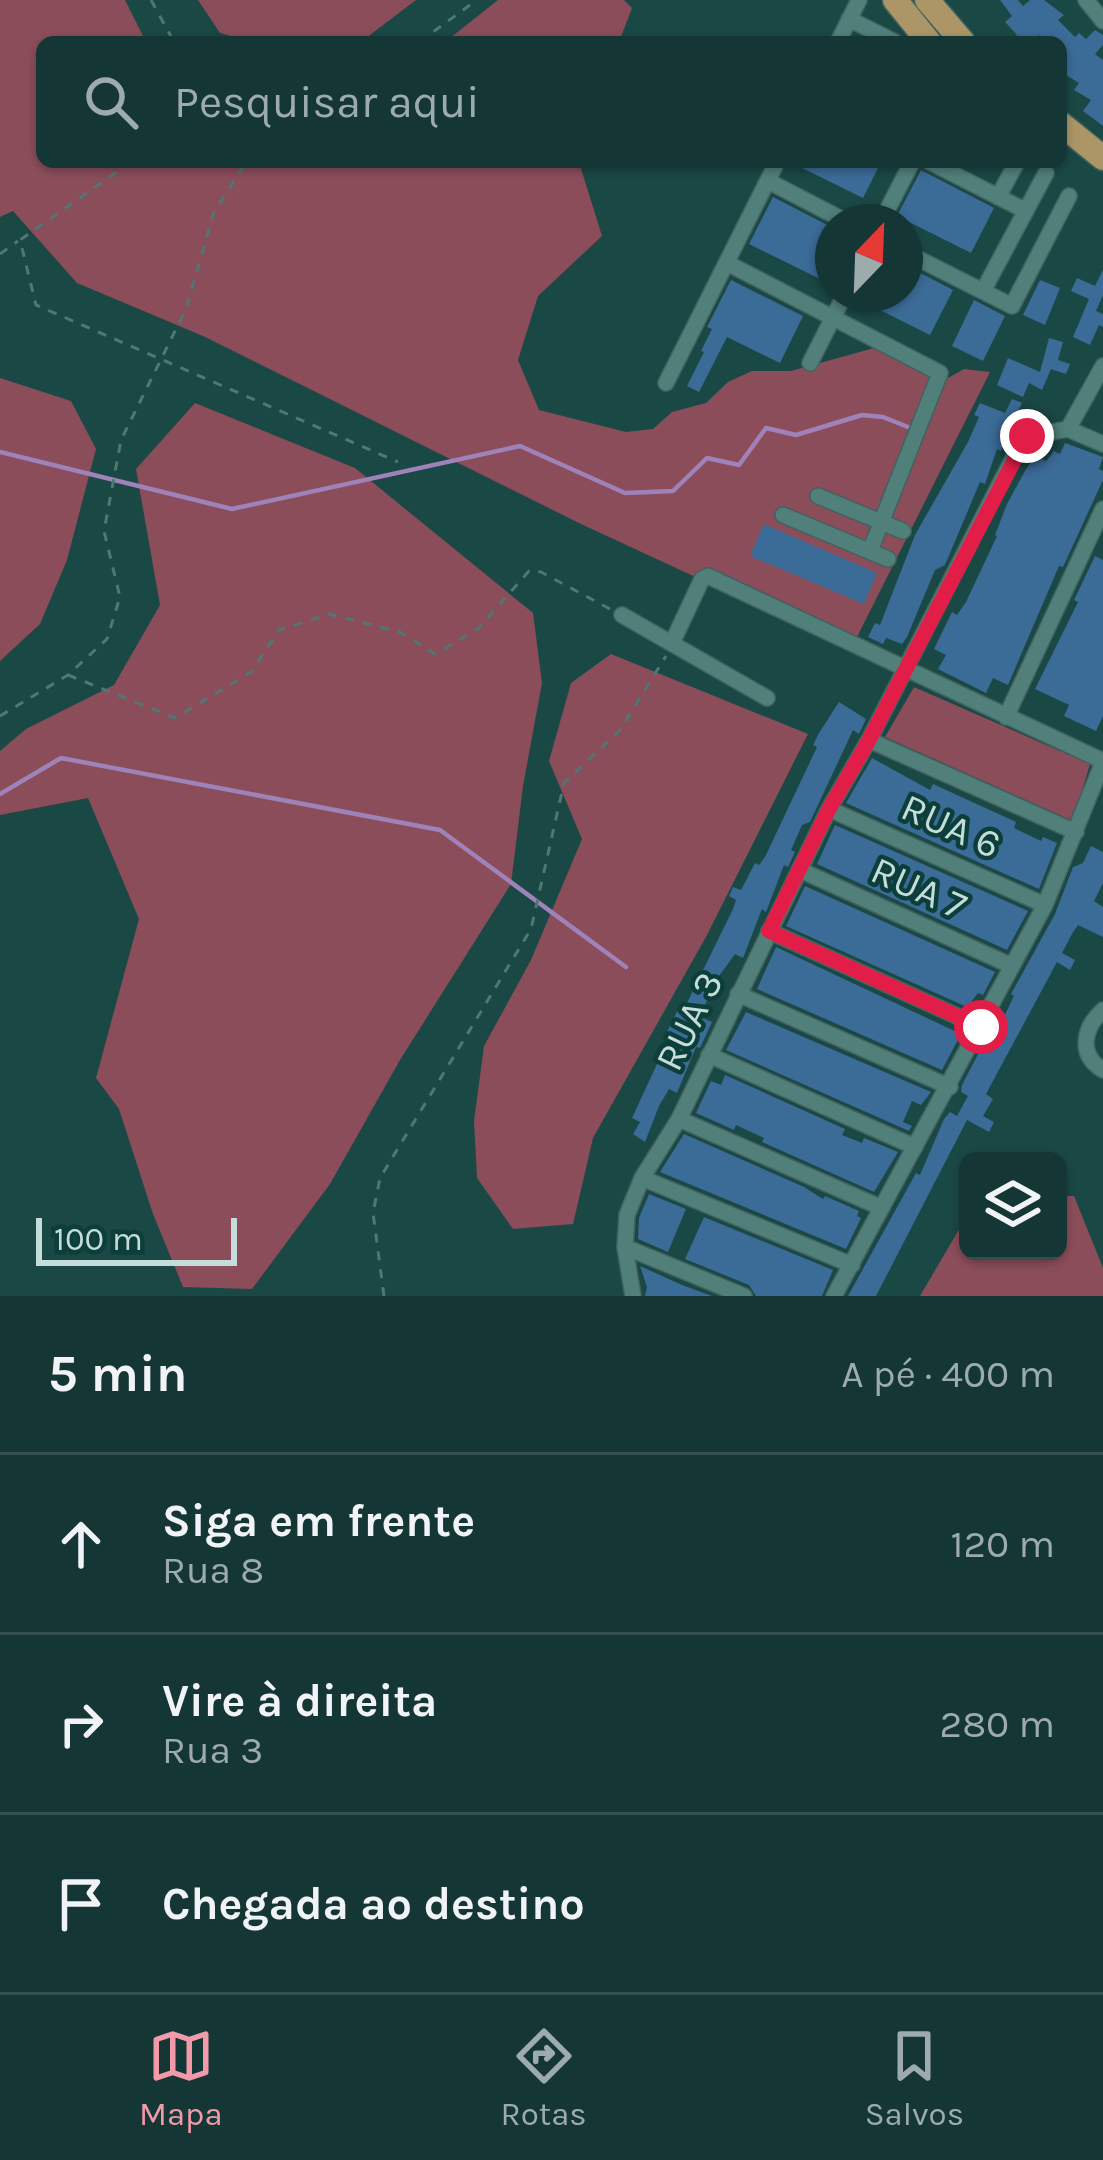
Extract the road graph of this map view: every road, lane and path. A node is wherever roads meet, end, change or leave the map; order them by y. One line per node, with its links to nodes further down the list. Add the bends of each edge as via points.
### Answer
1 (151, 0): 9 (path)
2 (477, 0): 10 (path)
3 (859, 0): 7 (street)
4 (895, 0): 12 (main road)
5 (1086, 0): 8 (street)
6 (931, 4): 12 (main road); 13 (main road)
7 (849, 19): 11 (street); 12 (street)
8 (1103, 21)
9 (171, 36)
10 (426, 36)
11 (841, 36)
12 (913, 36)
13 (958, 36)
14 (1067, 129): 16 (main road)
15 (1067, 146): 16 (main road)
16 (1103, 158)
17 (122, 168): 30 (path)
18 (242, 168): 37 (path, via 214,212 186,309)
19 (774, 168): 24 (street)
20 (909, 168): 27 (street)
21 (943, 168): 26 (street)
22 (1014, 168): 26 (street)
23 (1046, 173): 29 (street)
24 (768, 182): 28 (street); 33 (street)
25 (1069, 196): 34 (street, via 1015,303)
26 (998, 197): 29 (street)
27 (890, 204)
28 (815, 206)
29 (1026, 211): 34 (street)
30 (20, 240): 31 (path); 37 (path, via 36,305)
31 (0, 254)
32 (923, 261): 34 (street)
33 (727, 263): 36 (street); 40 (street)
34 (983, 291)
35 (836, 312): 36 (street)
36 (833, 318): 38 (street); 47 (street, via 940,373)
37 (161, 359): 43 (path); 54 (path, via 121,440 104,531 120,597 107,639)
38 (810, 363)
39 (1103, 366): 41 (street)
40 (666, 383)
41 (1068, 429): 42 (street); 53 (street, RUA 3, via 1024,437)
42 (1103, 444)
43 (398, 462)
44 (818, 496): 47 (street)
45 (1103, 509): 57 (street)
46 (783, 514): 49 (street)
47 (882, 523): 48 (street); 49 (street)
48 (903, 532)
49 (870, 551): 50 (street)
50 (888, 559)
51 (622, 615): 52 (street); 54 (path, via 536,571 478,629 435,654 400,632 329,614 279,630 251,672 175,718)
52 (672, 643): 53 (street, via 709,577); 55 (street); 78 (path, via 620,730 564,783 531,929 380,1178 373,1213)
53 (907, 669): 57 (street); 58 (street, RUA 3)
54 (68, 675): 56 (path)
55 (767, 698)
56 (0, 716)
57 (1006, 717): 59 (street)
58 (869, 740): 60 (street, RUA 3); 61 (street)
59 (1103, 762): 61 (street)
60 (829, 809): 62 (street, RUA 3); 63 (street, RUA 6)
61 (1076, 832): 63 (street)
62 (800, 870): 64 (street, RUA 3); 65 (street, RUA 7)
63 (1046, 904): 65 (street)
64 (769, 931): 66 (street, RUA 3); 68 (street)
65 (1012, 966): 68 (street)
66 (738, 994): 69 (street, RUA 3); 71 (street)
67 (1103, 1010): 70 (street, via 1089,1029 1086,1054)
68 (981, 1027): 71 (street)
69 (709, 1055): 72 (street, RUA 3); 73 (street)
70 (1103, 1070)
71 (950, 1087): 73 (street)
72 (679, 1119): 74 (street, RUA 3); 75 (street)
73 (915, 1147): 75 (street)
74 (641, 1178): 76 (street, RUA 3); 77 (street)
75 (882, 1208): 77 (street)
76 (626, 1246): 79 (street, RUA 3); 80 (street)
77 (852, 1264): 81 (street)
78 (384, 1296)
79 (633, 1296)
80 (744, 1296)
81 (833, 1296)

